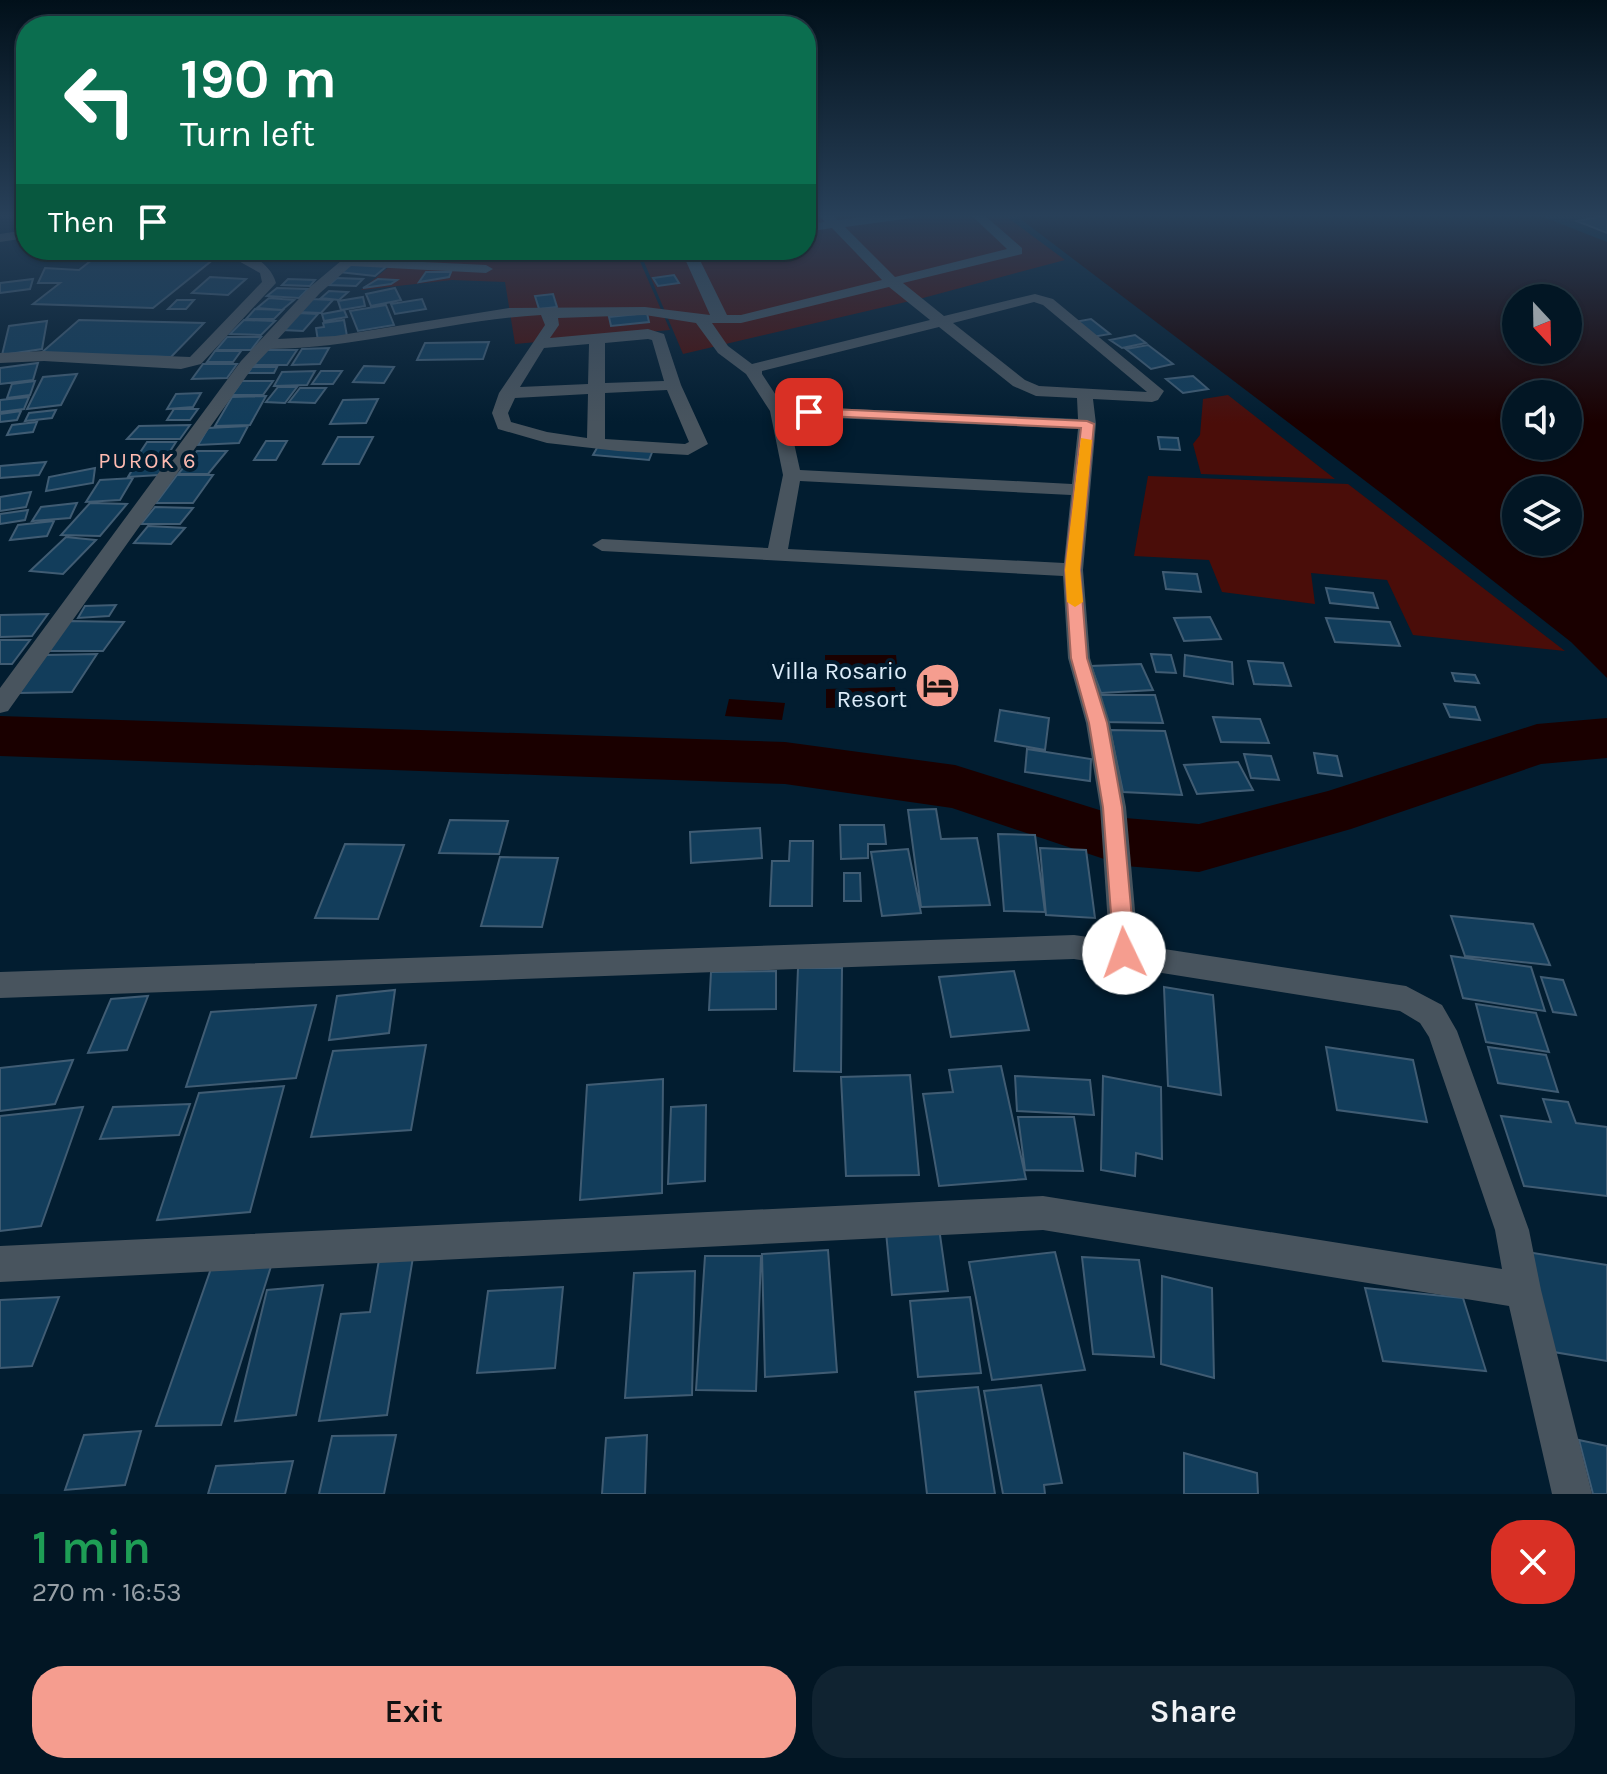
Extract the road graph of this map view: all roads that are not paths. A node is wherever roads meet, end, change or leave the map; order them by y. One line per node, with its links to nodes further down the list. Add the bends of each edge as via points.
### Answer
1 (268, 284): 13 (street, via 195,361)
2 (322, 284): 11 (street)
3 (704, 284): 8 (street)
4 (885, 284): 8 (street)
5 (894, 284): 9 (street)
6 (550, 314): 7 (street, via 645,311); 11 (street, via 530,310 342,342); 12 (street, via 552,325)
7 (702, 319): 8 (street); 14 (street, via 723,351)
8 (724, 319)
9 (939, 322): 14 (street); 18 (street, via 1019,383 1036,391); 18 (street, via 1043,300 1156,391 1152,397)
10 (597, 339): 12 (street); 15 (street, via 659,337); 16 (street)
11 (264, 344): 27 (street)
12 (540, 344): 17 (street)
13 (0, 358)
14 (753, 371): 19 (street)
15 (673, 385): 16 (street); 21 (street, via 699,444 695,447)
16 (597, 389): 17 (street); 21 (street)
17 (507, 393): 21 (street, via 500,413 504,425 525,434)
18 (1085, 396): 20 (street)
19 (778, 411): 20 (street); 22 (street)
20 (1087, 424): 23 (street)
21 (596, 442)
22 (792, 475): 23 (street); 25 (street)
23 (1080, 490): 26 (street)
24 (602, 545): 25 (street)
25 (777, 554): 26 (street)
26 (1073, 570): 28 (street, via 1079,658 1098,723 1113,807)
27 (0, 705)
28 (1125, 948): 29 (street); 31 (street, via 1406,999 1431,1014 1442,1031 1512,1230)
29 (0, 986)
30 (0, 1264): 31 (street, via 1043,1213)
31 (1523, 1290): 32 (street)
32 (1572, 1494)

